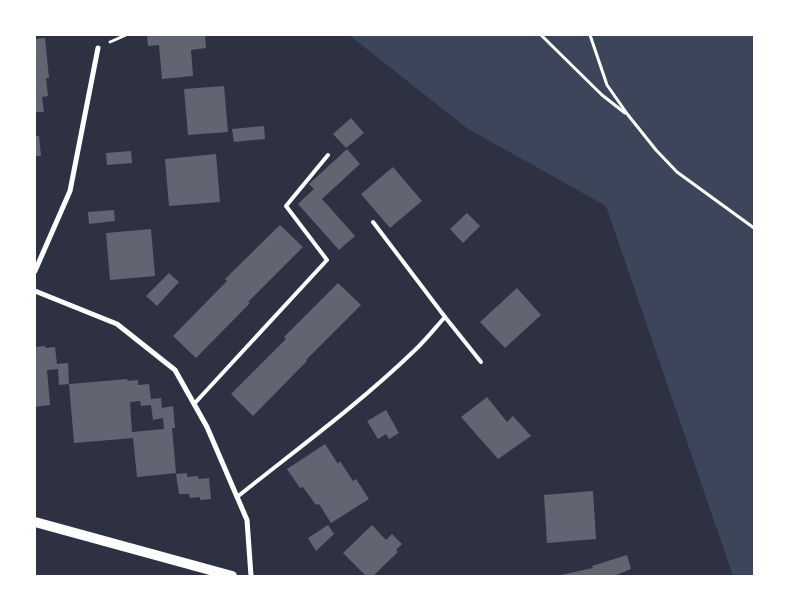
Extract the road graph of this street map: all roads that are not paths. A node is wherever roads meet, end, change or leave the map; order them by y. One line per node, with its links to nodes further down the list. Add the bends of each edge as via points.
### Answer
1 (98, 48): 4 (street, via 70,191)
2 (328, 155): 8 (lane, via 286,206 327,260)
3 (374, 222): 6 (lane)
4 (35, 272)
5 (35, 291): 8 (street, via 117,324 174,370)
6 (445, 317): 7 (lane); 9 (lane, via 395,369)
7 (481, 362)
8 (194, 404): 9 (street)
9 (237, 496): 12 (street, via 247,520)
10 (35, 522): 11 (main road)
11 (232, 576)
12 (251, 576)

